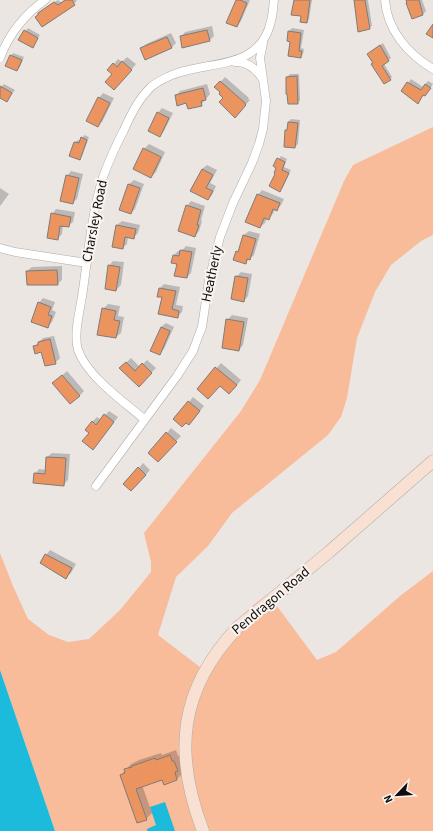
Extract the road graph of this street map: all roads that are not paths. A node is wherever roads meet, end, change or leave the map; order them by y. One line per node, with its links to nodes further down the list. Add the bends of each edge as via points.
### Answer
1 (45, 0): 5 (street, via 18,24)
2 (274, 0): 4 (street, Heatherly)
3 (386, 0): 7 (street, via 389,20 402,43 409,52)
4 (265, 38): 6 (street, Heatherly, via 249,55); 8 (street, Heatherly, via 260,58)
5 (0, 58)
6 (226, 62): 8 (street, via 247,64); 10 (street, Charsley Road, via 179,73 149,88 121,136 104,177)
7 (433, 69)
8 (262, 78): 11 (street, Heatherly, via 266,101 263,129 252,163 220,237 200,334 187,362)
9 (0, 248): 10 (street)
10 (87, 263): 11 (street, Charsley Road, via 77,332 78,349 92,373)
11 (144, 419): 13 (street, Heatherly)
12 (433, 461): 14 (street, Pendragon Road, via 330,552 238,627 210,661 196,690 184,743 190,791)
13 (96, 486)
14 (203, 831)

